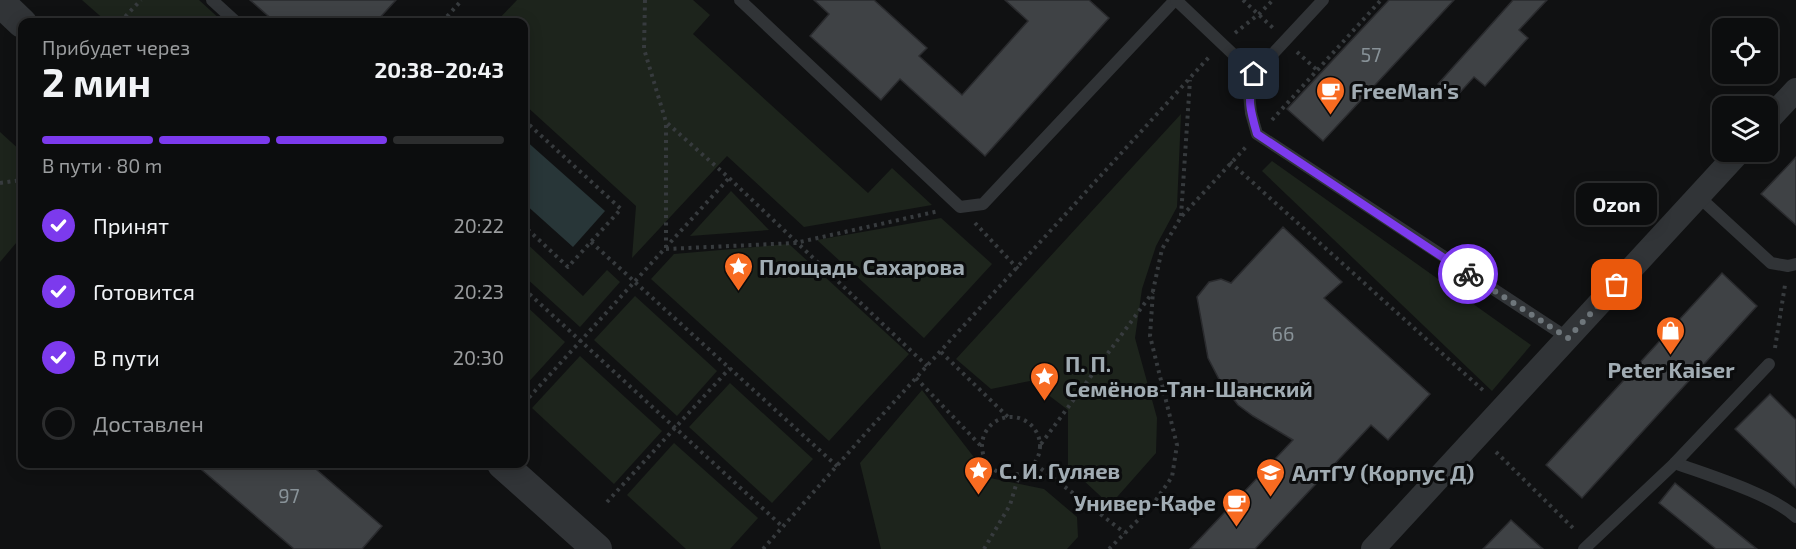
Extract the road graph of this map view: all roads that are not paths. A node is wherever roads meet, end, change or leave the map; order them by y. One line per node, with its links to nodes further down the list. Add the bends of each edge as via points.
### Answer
1 (212, 0): 6 (lane)
2 (740, 0): 3 (lane, via 960,207 983,204)
3 (1175, 0): 8 (lane)
4 (1323, 0): 8 (lane)
5 (0, 2): 7 (street)
6 (232, 18)
7 (18, 19)
8 (1254, 74): 14 (lane, via 1249,94 1257,134)
9 (1796, 90): 10 (street)
10 (1778, 109)
11 (1730, 162): 12 (street)
12 (1698, 196): 13 (lane, via 1771,263); 14 (street)
13 (1792, 265)
14 (1568, 338): 21 (street)
15 (1769, 364): 16 (lane)
16 (1675, 463): 18 (lane, via 1747,491); 19 (lane)
17 (506, 468): 20 (street)
18 (1796, 517)
19 (1587, 546)
20 (597, 549)
21 (1373, 549)

